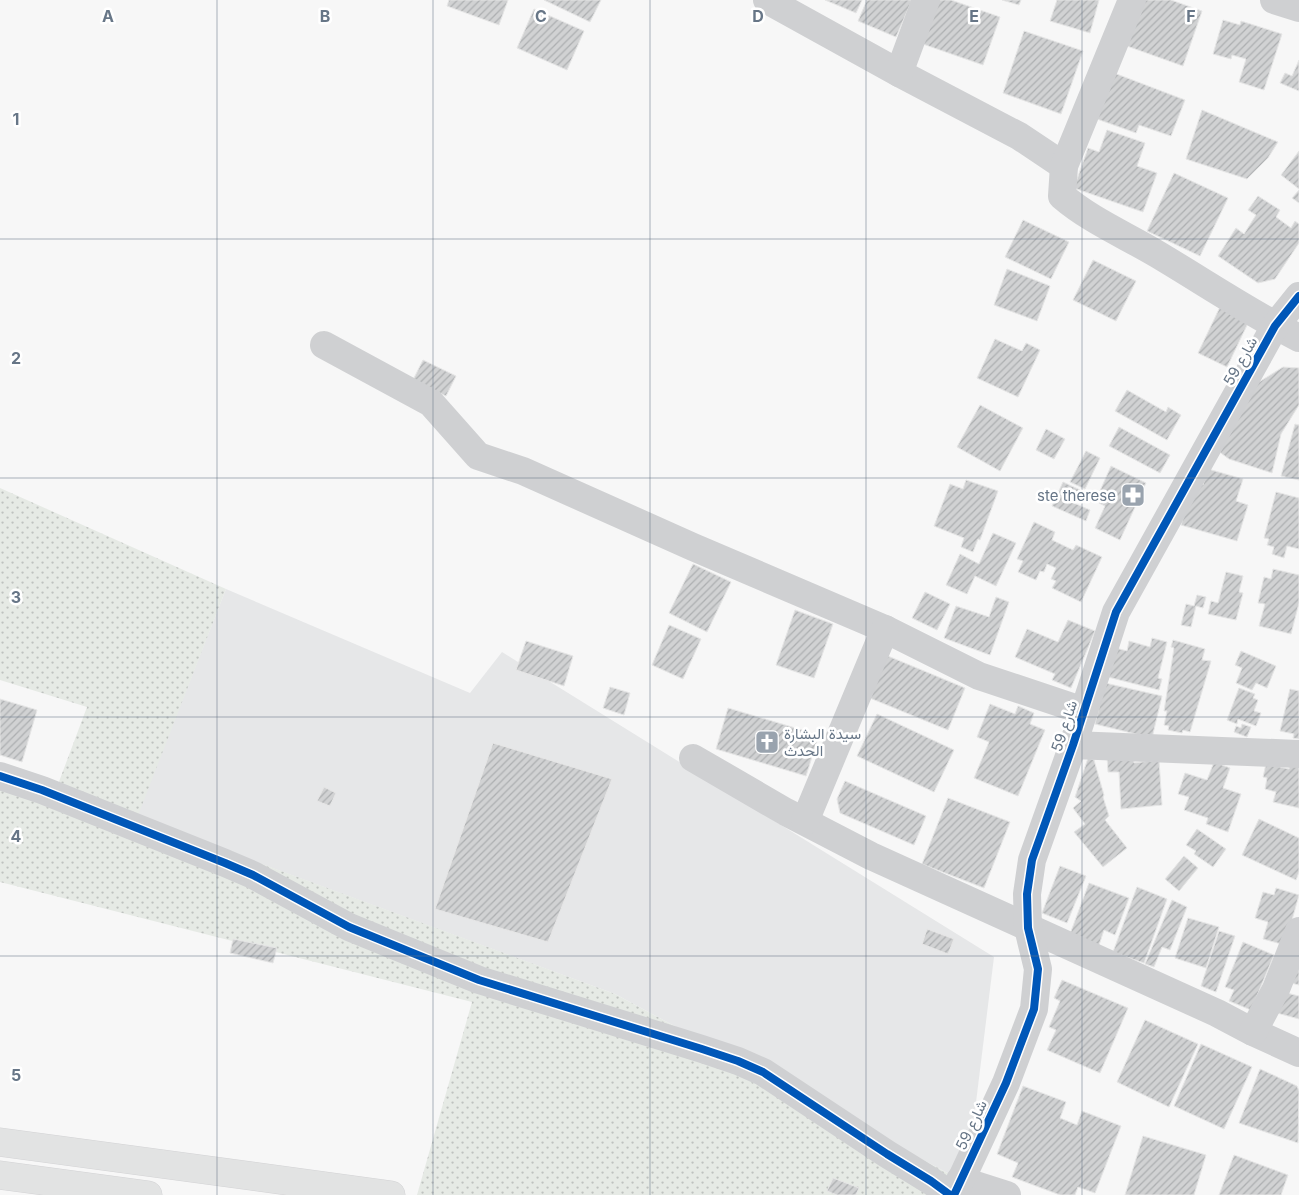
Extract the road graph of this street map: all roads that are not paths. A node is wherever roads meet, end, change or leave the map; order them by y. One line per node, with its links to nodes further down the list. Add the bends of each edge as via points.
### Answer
1 (767, 0): 6 (street)
2 (926, 0): 6 (street)
3 (1132, 0): 7 (street)
4 (1274, 0): 5 (street)
5 (1299, 8)
6 (899, 73): 7 (street, via 1019,136)
7 (1064, 166): 9 (street, via 1062,196 1076,208)
8 (1299, 296): 9 (street, شارع 59)
9 (1287, 332): 12 (street, شارع 59, via 1116,612)
10 (324, 345): 11 (street, via 431,403 478,456 523,471)
11 (885, 629): 12 (street, via 979,676); 17 (street)
12 (1084, 711): 13 (street, شارع 59)
13 (1073, 745): 14 (street); 18 (street, شارع 59, via 1032,860 1026,894)
14 (1299, 754)
15 (693, 758): 17 (street)
16 (0, 776): 24 (street, via 225,863 349,928 478,980 738,1061 763,1072 931,1181)
17 (806, 821): 18 (street, via 871,856)
18 (1028, 928): 20 (street, via 1218,1013); 24 (street, شارع 59, via 1038,969 1034,1009 1006,1083)
19 (1299, 930): 20 (street, via 1276,989)
20 (1253, 1032): 21 (street)
21 (1299, 1053)
22 (0, 1142): 26 (highway)
23 (0, 1175): 25 (highway)
24 (954, 1190): 27 (street)
25 (148, 1195)
26 (392, 1195)
27 (1007, 1195)

